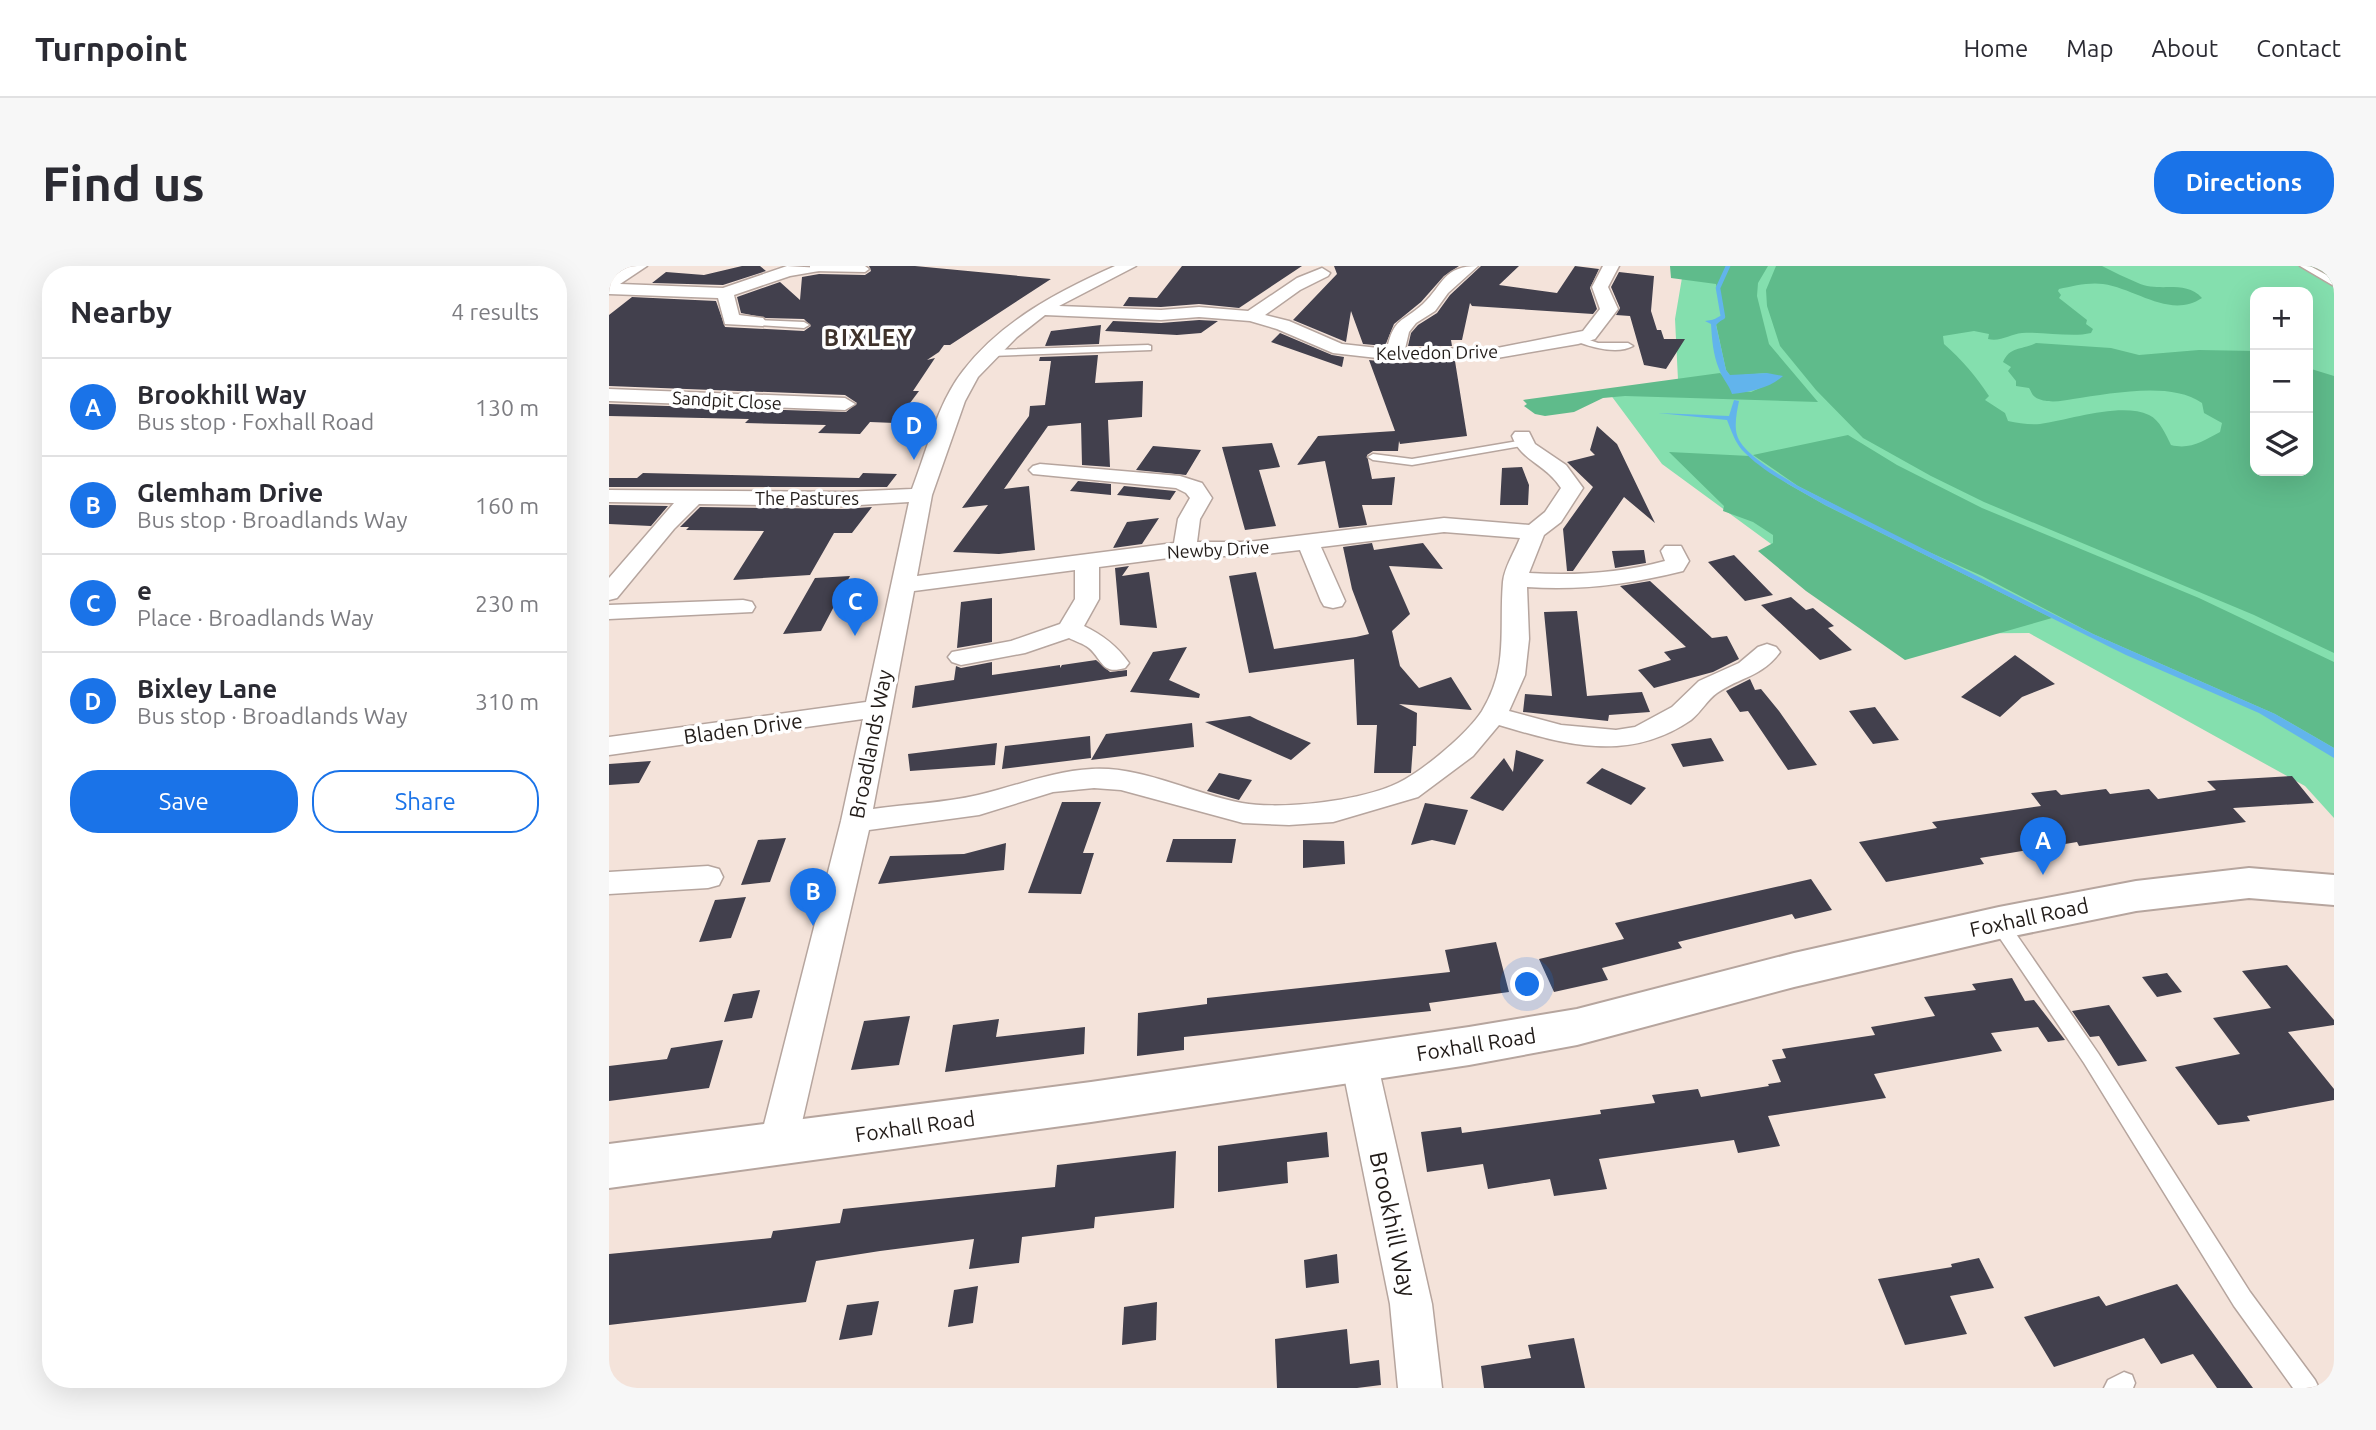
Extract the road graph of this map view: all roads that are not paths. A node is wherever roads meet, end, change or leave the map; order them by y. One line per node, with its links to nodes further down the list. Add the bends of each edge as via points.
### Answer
1 (639, 266): 10 (street)
2 (1128, 266): 12 (street, Broadlands Way)
3 (1470, 266): 20 (street, via 1429,307 1410,318 1400,331)
4 (1611, 266): 16 (street, via 1600,287 1609,309 1589,335)
5 (2304, 266): 9 (lane)
6 (813, 268): 7 (lane); 11 (street, via 787,271)
7 (865, 269)
8 (1322, 274): 13 (street, via 1297,283)
9 (2334, 283)
10 (609, 287): 11 (street)
11 (725, 293): 14 (street, via 731,320)
12 (1041, 310): 13 (street, Kelvedon Drive); 19 (street, Broadlands Way)
13 (1251, 316): 20 (street, Kelvedon Drive, via 1339,349)
14 (757, 322): 15 (lane)
15 (804, 325)
16 (1578, 339): 17 (lane, via 1597,346); 20 (street, Kelvedon Drive, via 1497,353)
17 (1628, 346)
18 (1148, 348): 19 (lane)
19 (991, 353): 26 (street, Broadlands Way, via 970,374 955,401)
20 (1395, 355)
21 (609, 395): 22 (street, Sandpit Close)
22 (845, 404)
23 (1523, 439): 24 (lane, via 1412,462); 29 (street, via 1533,454 1558,467 1571,488 1553,517)
24 (1373, 457)
25 (1040, 470): 31 (street, via 1180,482 1194,488 1201,498 1189,519)
26 (921, 495): 28 (street, The Pastures); 35 (street, Broadlands Way)
27 (609, 496): 28 (street, The Pastures)
28 (692, 498): 36 (street)
29 (1534, 532): 30 (street, Newby Drive, via 1444,525); 34 (street)
30 (1308, 542): 31 (street, Newby Drive, via 1248,549); 37 (street)
31 (1184, 549): 33 (street, Newby Drive)
32 (1673, 551): 34 (street, via 1675,566 1614,580 1569,584)
33 (1087, 563): 35 (street, Newby Drive); 40 (street, via 1087,599)
34 (1515, 579): 45 (street, via 1512,675)
35 (903, 585): 44 (street, Broadlands Way)
36 (609, 593)
37 (1333, 601)
38 (743, 607): 39 (street)
39 (609, 612)
40 (1070, 629): 42 (street, via 1016,648); 43 (street, via 1099,643)
41 (1767, 652): 45 (street, via 1748,669 1708,687 1682,713 1642,734 1616,739 1560,734)
42 (961, 657)
43 (1116, 663)
44 (877, 709): 46 (street, Bladen Drive); 47 (street, Broadlands Way)
45 (1493, 715): 47 (street, via 1463,750 1408,790 1333,812 1243,813 1121,780 1094,778 1051,783 979,806)
46 (609, 746)
47 (856, 821): 53 (street, Broadlands Way)
48 (708, 877): 49 (street)
49 (609, 883)
50 (2334, 890): 51 (street, Foxhall Road, via 2221,884 2081,905)
51 (1999, 923): 52 (street, Foxhall Road, via 1577,1027); 56 (lane, via 2091,1058 2242,1299)
52 (1359, 1061): 53 (street, Foxhall Road); 55 (street, Brookhill Way, via 1411,1304)
53 (778, 1144): 54 (street, Foxhall Road)
54 (609, 1166)
55 (1420, 1388)
56 (2307, 1388)

